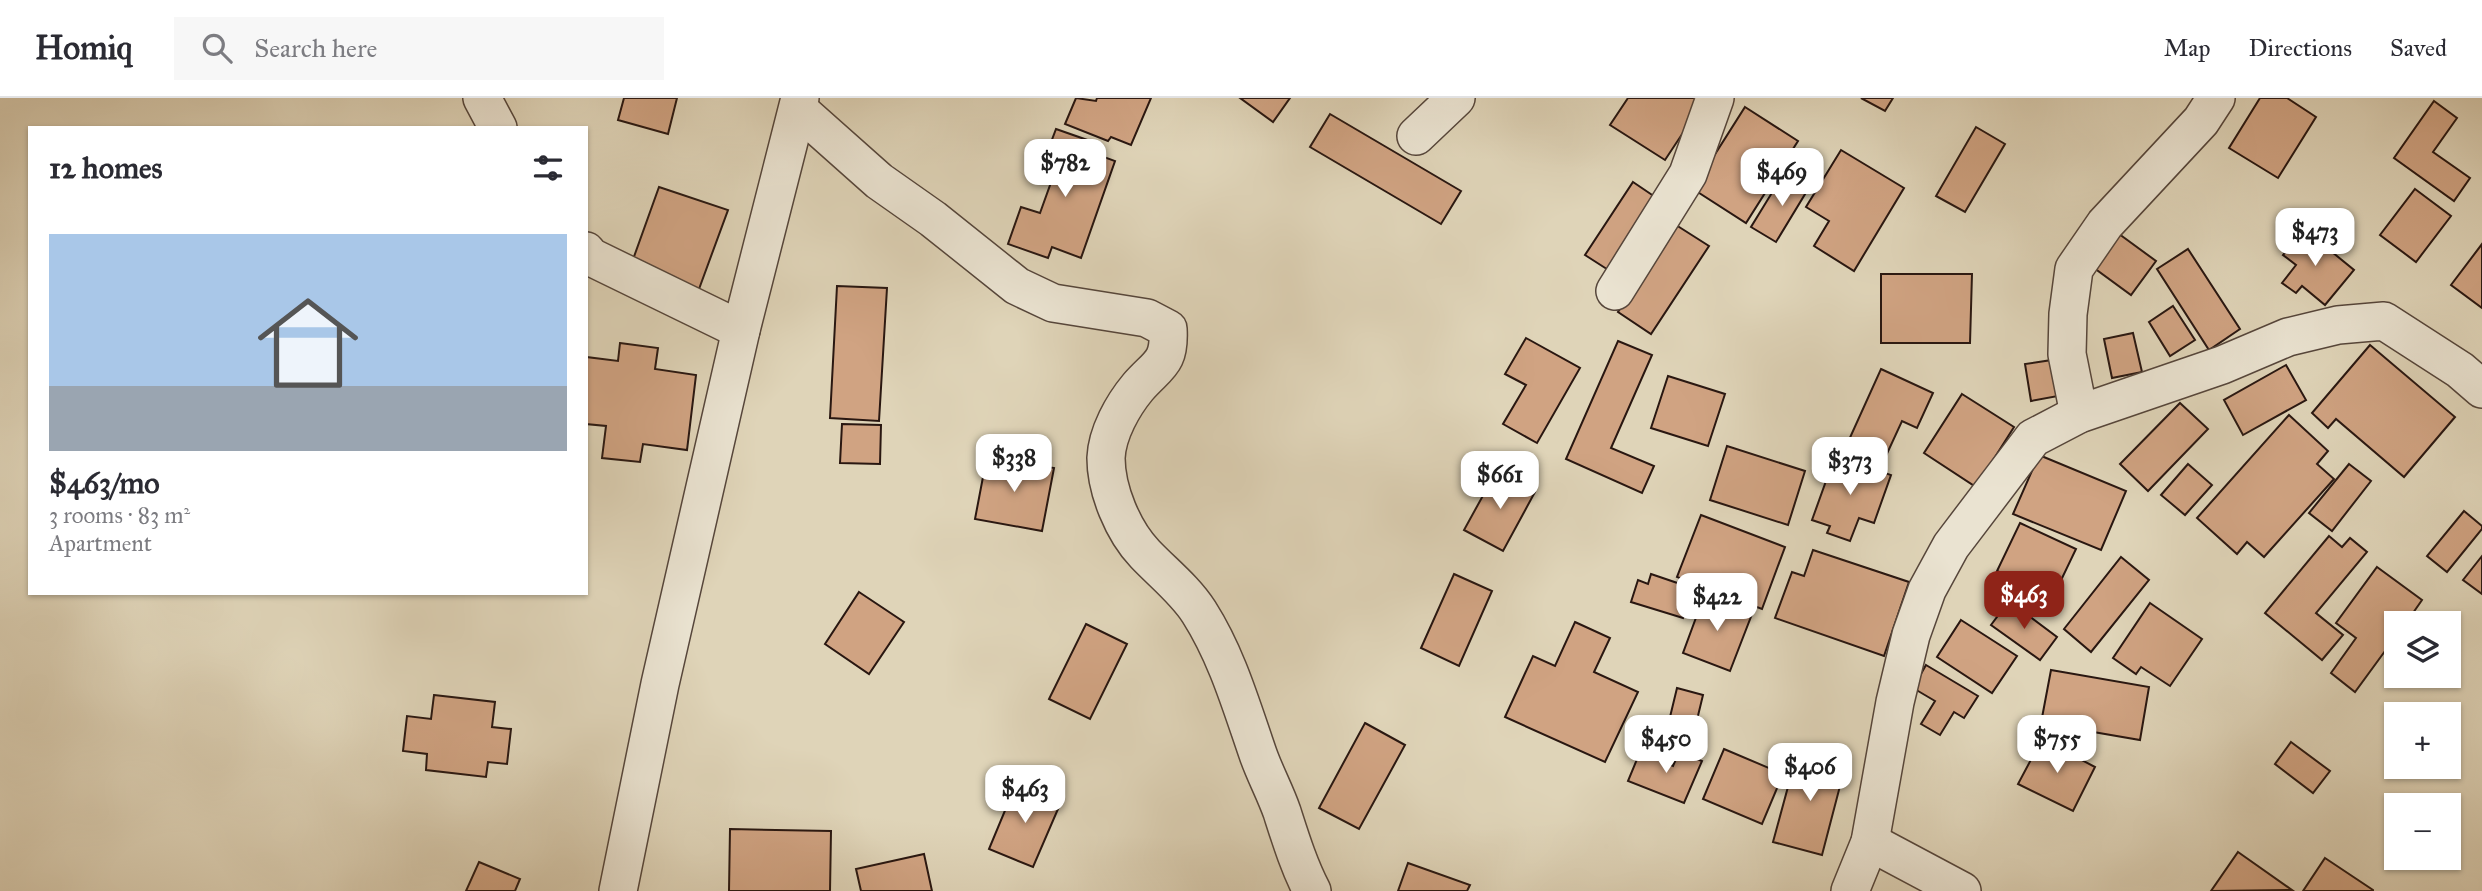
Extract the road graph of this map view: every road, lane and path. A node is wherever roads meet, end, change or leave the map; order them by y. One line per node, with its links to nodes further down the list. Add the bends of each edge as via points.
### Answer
1 (482, 98): 6 (street)
2 (1456, 98): 7 (street)
3 (1715, 98): 9 (street, via 1688,174)
4 (2216, 98): 12 (street, via 2201,121 2105,224 2074,269 2067,354)
5 (799, 104): 10 (street); 15 (street, via 879,181 1017,286 1053,303 1147,317 1168,329 1169,347 1159,368 1138,387 1115,423 1106,457 1112,496 1123,524 1143,552 1198,609 1220,646)
6 (497, 126)
7 (1416, 136)
8 (588, 253): 10 (street)
9 (1615, 291)
10 (741, 330): 14 (street)
11 (2482, 389): 12 (street, via 2384,321 2338,325 2288,337)
12 (2079, 414): 13 (street, via 2033,438 1951,547 1927,590 1895,702)
13 (1870, 842): 16 (street); 17 (street)
14 (618, 891)
15 (1312, 891)
16 (1850, 891)
17 (1962, 891)

